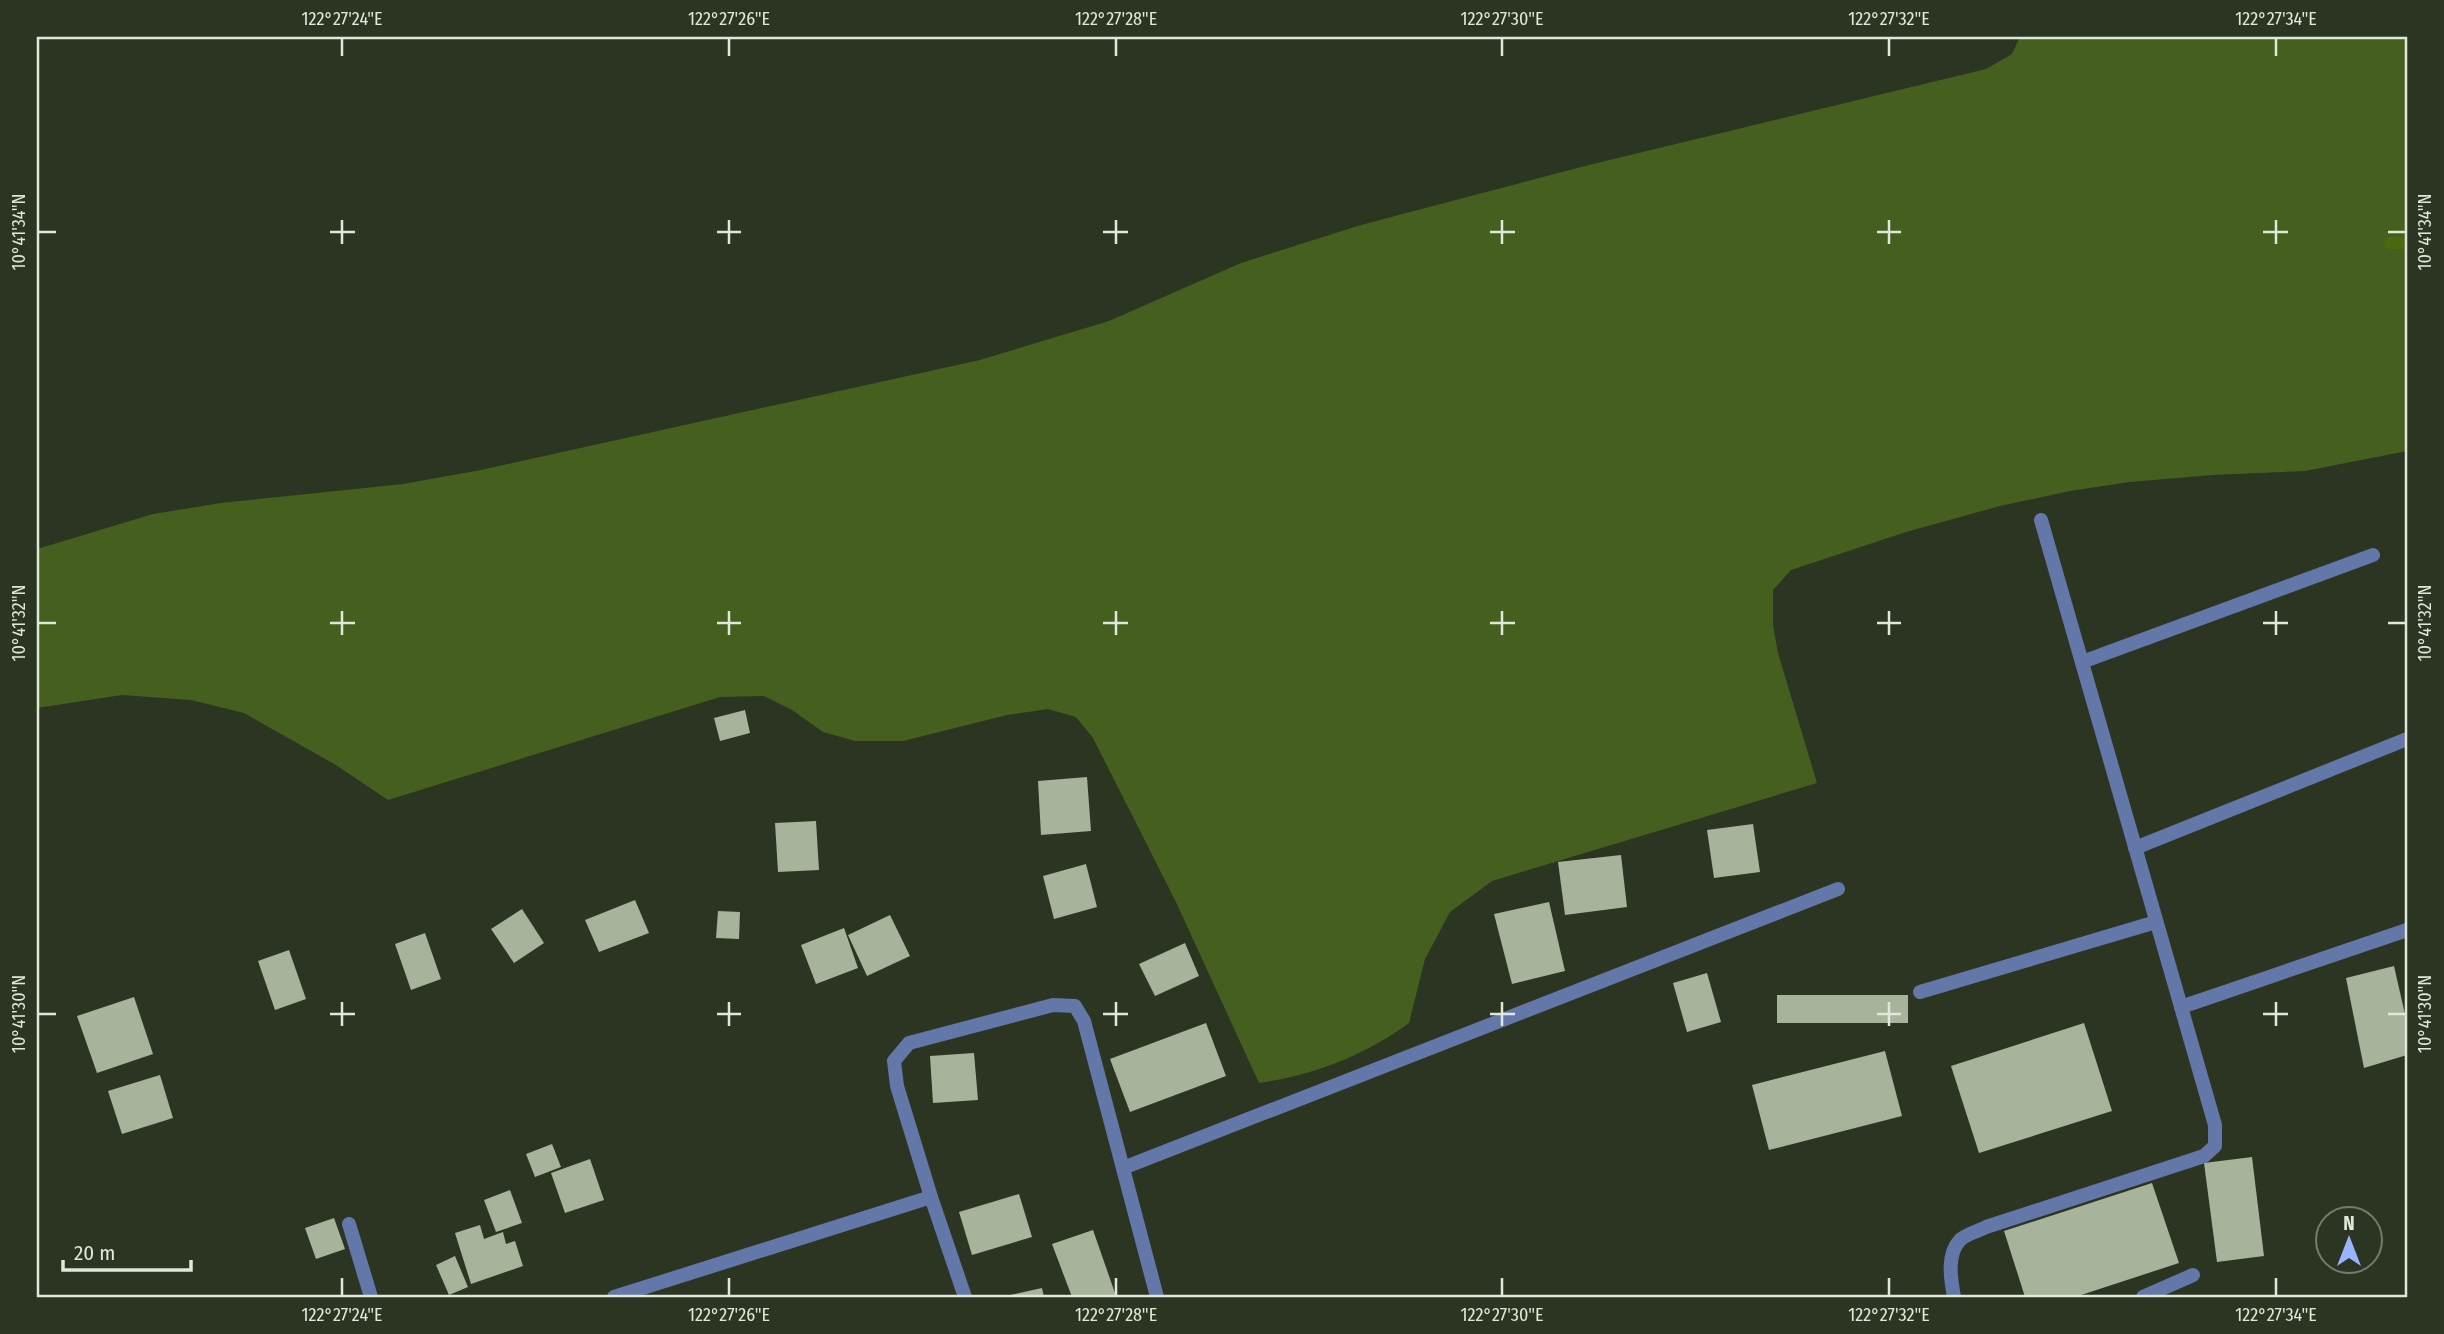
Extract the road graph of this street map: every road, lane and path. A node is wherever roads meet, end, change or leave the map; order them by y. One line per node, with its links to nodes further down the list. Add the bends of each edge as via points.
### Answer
1 (2041, 520): 3 (street)
2 (2373, 555): 3 (street)
3 (2082, 662): 5 (street)
4 (2407, 739): 5 (street)
5 (2135, 848): 7 (street)
6 (1838, 889): 11 (street)
7 (2156, 922): 9 (street); 10 (street)
8 (2407, 930): 10 (street)
9 (1920, 992)
10 (2181, 1007): 19 (street, via 2216,1125 2215,1146 2204,1156 1986,1227 1961,1240 1953,1252 1950,1272)
11 (1123, 1168): 12 (street, via 1084,1021 1075,1006 1053,1005 909,1043 894,1061 897,1086); 18 (street)
12 (931, 1197): 16 (street); 17 (street)
13 (349, 1224): 15 (street)
14 (2193, 1275): 20 (street)
15 (370, 1297)
16 (614, 1297)
17 (965, 1297)
18 (1157, 1297)
19 (1954, 1297)
20 (2143, 1297)

